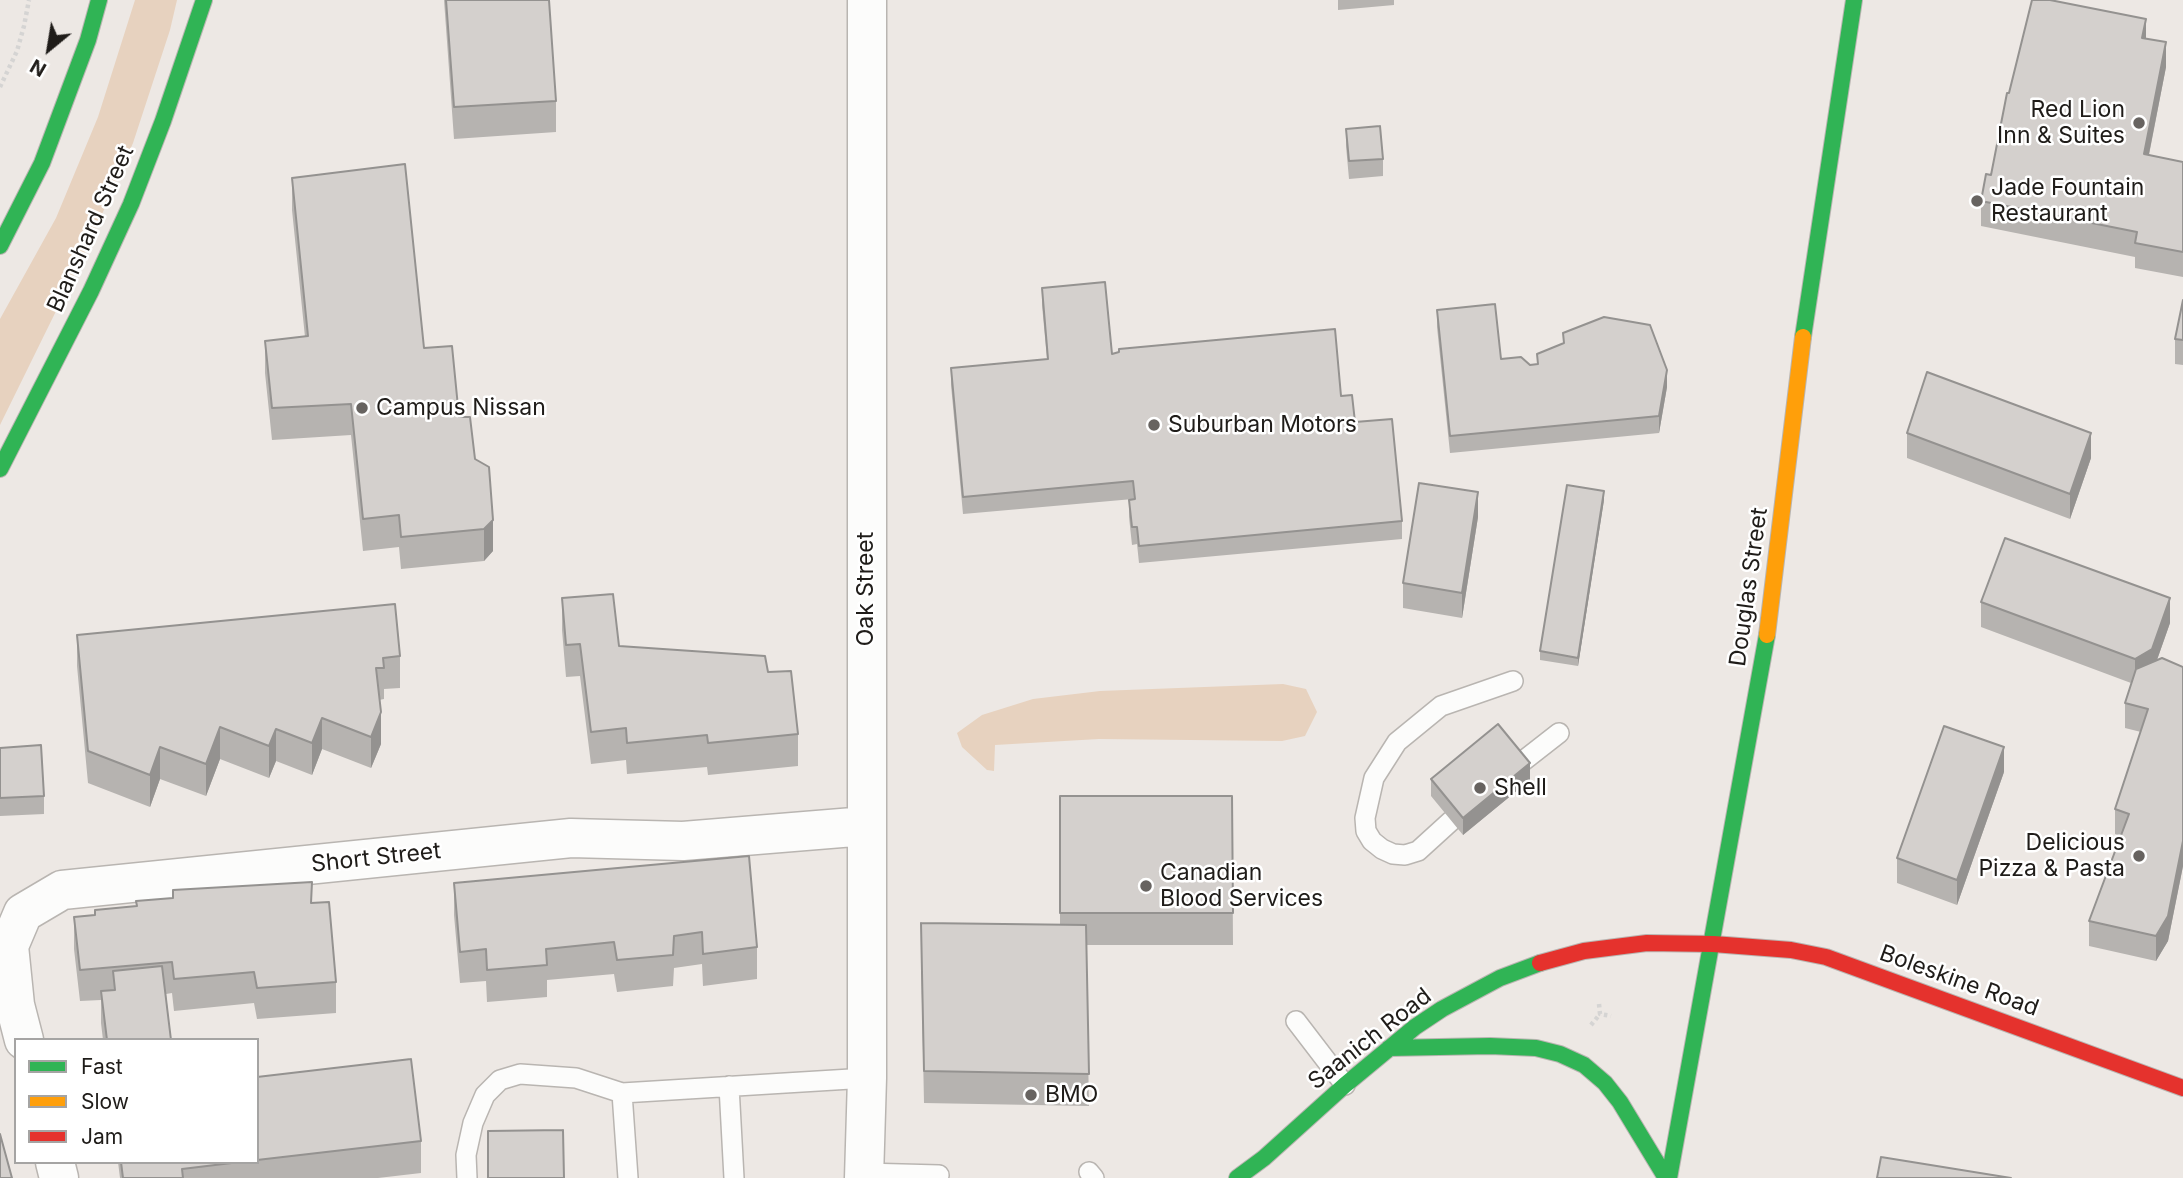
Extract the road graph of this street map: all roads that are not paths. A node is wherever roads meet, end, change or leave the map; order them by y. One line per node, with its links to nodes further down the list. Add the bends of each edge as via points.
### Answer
1 (99, 0): 5 (main road, via 42,163)
2 (204, 0): 6 (main road, Blanshard Street, via 131,204)
3 (867, 0): 11 (street, Oak Street)
4 (1854, 0): 12 (main road, Douglas Street, via 1807,305 1770,616)
5 (0, 246)
6 (0, 469)
7 (1513, 681): 10 (lane, via 1441,706 1397,742 1374,778 1366,831 1382,849 1405,855 1418,851)
8 (1559, 733): 9 (lane)
9 (1518, 765)
10 (1451, 821)
11 (866, 825): 14 (street, Short Street, via 684,841 571,838 62,890 23,913 9,946); 16 (street, Oak Street)
12 (1713, 944): 15 (main road, Saanich Road, via 1616,946 1537,964 1452,1003); 19 (main road, Boleskine Road, via 1826,957); 27 (main road, Douglas Street)
13 (1296, 1021): 17 (lane)
14 (24, 1038)
15 (1389, 1048): 17 (main road, Saanich Road); 27 (main road, via 1536,1048 1584,1065 1620,1102)
16 (867, 1078): 18 (lane); 21 (street, Oak Street)
17 (1345, 1085): 26 (main road, Saanich Road)
18 (729, 1086): 20 (lane); 25 (lane)
19 (2183, 1088)
20 (622, 1093): 23 (lane, via 576,1078 520,1074 499,1080 485,1095 473,1123); 24 (lane)
21 (863, 1175): 22 (lane)
22 (939, 1175)
23 (467, 1178)
24 (628, 1178)
25 (734, 1178)
26 (1237, 1178)
27 (1667, 1178)

